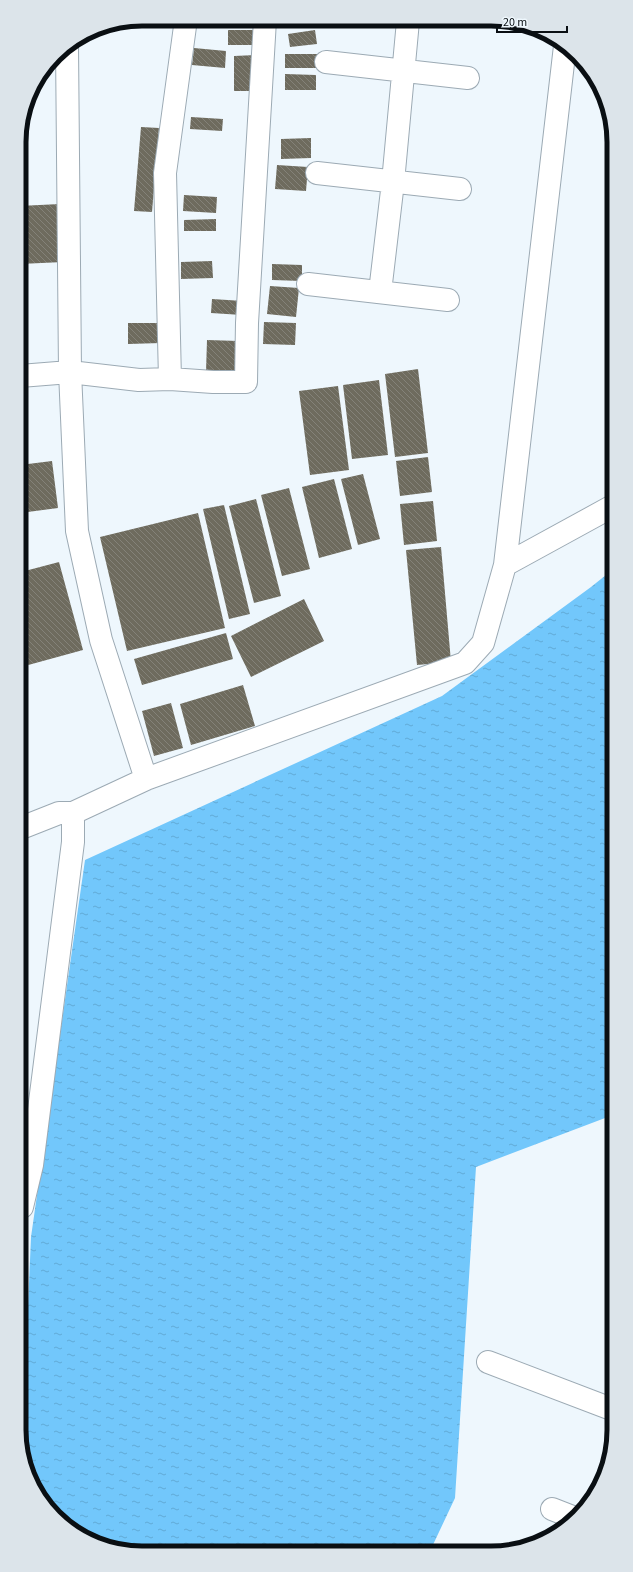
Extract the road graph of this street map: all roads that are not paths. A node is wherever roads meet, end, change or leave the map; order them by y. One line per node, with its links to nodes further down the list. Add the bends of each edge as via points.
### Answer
1 (185, 26): 17 (street, via 165,173)
2 (266, 26): 17 (street, via 247,323 246,382)
3 (408, 26): 7 (street)
4 (564, 53): 19 (street)
5 (67, 54): 15 (street)
6 (326, 62): 7 (street)
7 (404, 71): 8 (street); 10 (street)
8 (468, 78)
9 (318, 173): 10 (street)
10 (393, 182): 11 (street); 13 (street)
11 (460, 189)
12 (308, 284): 13 (street)
13 (380, 292): 14 (street)
14 (448, 300)
15 (70, 372): 16 (street); 17 (street, via 139,380); 20 (street, via 77,531 101,640)
16 (26, 376)
17 (170, 379)
18 (607, 509): 19 (street)
19 (506, 565): 20 (street, via 483,643 465,663)
20 (146, 780): 21 (street)
21 (73, 813): 22 (street, via 59,813); 23 (street, via 73,842 33,1157)
22 (26, 826)
23 (26, 1189)
24 (488, 1362): 25 (street)
25 (607, 1407)
26 (552, 1509): 27 (street)
27 (569, 1515)

